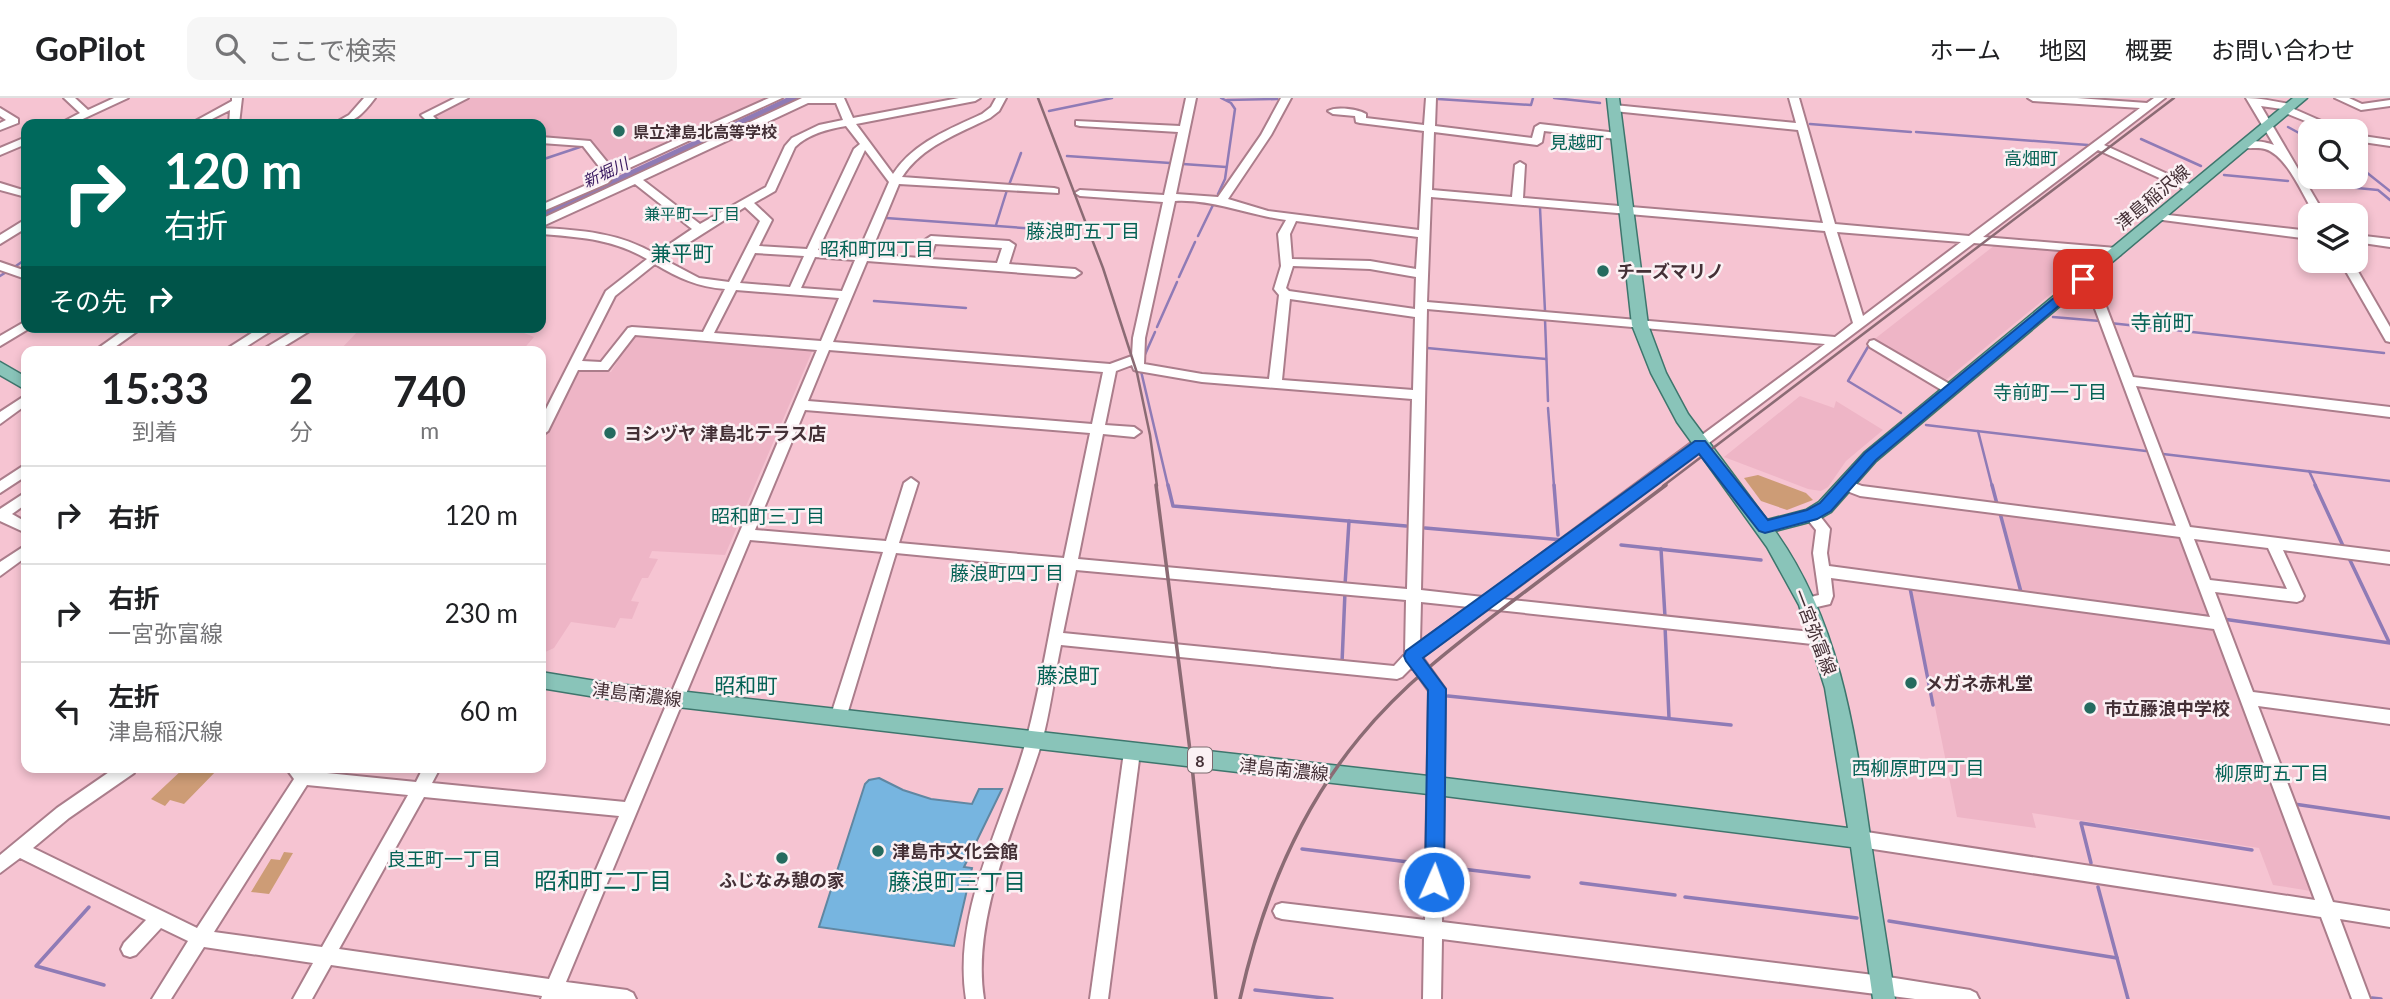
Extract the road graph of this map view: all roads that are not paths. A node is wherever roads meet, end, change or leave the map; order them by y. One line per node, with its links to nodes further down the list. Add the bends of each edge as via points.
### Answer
1 (69, 98): 25 (street)
2 (123, 98): 25 (street)
3 (370, 98): 29 (street)
4 (463, 98): 30 (street, via 426,115)
5 (777, 98): 52 (street)
6 (975, 98): 33 (street)
7 (1001, 98): 54 (street, via 986,116 917,153)
8 (1191, 98): 38 (street)
9 (1286, 98): 62 (street)
10 (1431, 98): 39 (street)
11 (1794, 98): 37 (street)
12 (2033, 98): 18 (street)
13 (2160, 98): 22 (street)
14 (2252, 98): 21 (street); 35 (street)
15 (2340, 98): 20 (street, via 2361,107)
16 (840, 99): 33 (street); 53 (street, via 806,100)
17 (236, 101): 27 (street); 28 (street)
18 (2118, 101): 22 (street); 32 (street)
19 (1614, 103): 37 (street); 40 (main road, 一宮弥富線)
20 (2390, 103)
21 (2293, 105): 31 (street); 35 (main road, 津島稲沢線)
22 (2149, 106): 32 (street)
23 (0, 111): 36 (street, via 14,121)
24 (1332, 111): 39 (street, via 1361,114 1360,120)
25 (87, 114): 26 (street)
26 (76, 119)
27 (204, 119)
28 (234, 119)
29 (346, 119)
30 (430, 119)
31 (2318, 119)
32 (2128, 121): 47 (street)
33 (849, 122): 46 (street); 64 (street, via 796,140 771,189)
34 (1080, 123): 38 (street)
35 (2268, 125): 48 (main road, 津島稲沢線); 50 (street)
36 (0, 127)
37 (1803, 127): 73 (street)
38 (1185, 129): 61 (street)
39 (1430, 130): 40 (street, via 1537,142 1540,127); 60 (street)
40 (1617, 136): 67 (main road, 一宮弥富線)
41 (0, 137): 49 (street)
42 (546, 140): 52 (street, via 586,144)
43 (2368, 140): 45 (street)
44 (21, 142): 49 (street)
45 (2390, 143)
46 (866, 144): 54 (street); 84 (street, via 859,149)
47 (2096, 145): 56 (street); 78 (street)
48 (2243, 145): 50 (street, via 2267,146); 56 (main road, 津島稲沢線)
49 (5, 150)
50 (2286, 157): 65 (street)
51 (1520, 165): 63 (street)
52 (610, 173): 66 (street, via 604,181)
53 (636, 179): 70 (street); 74 (street)
54 (895, 181): 57 (street); 85 (street)
55 (0, 186): 58 (street)
56 (2192, 189): 69 (main road, 津島稲沢線)
57 (1054, 191)
58 (21, 192)
59 (1080, 193): 61 (street)
60 (1427, 193): 63 (street); 76 (street)
61 (1171, 198): 62 (street); 116 (street)
62 (1221, 201): 68 (street)
63 (1517, 201): 67 (street)
64 (747, 203): 74 (street); 82 (street, via 766,220)
65 (2313, 203)
66 (546, 207)
67 (1625, 210): 73 (street); 102 (main road, 一宮弥富線)
68 (1293, 217): 76 (street); 88 (street, via 1283,234)
69 (2159, 217): 77 (street); 83 (main road, 津島稲沢線)
70 (546, 221)
71 (0, 225): 72 (street)
72 (21, 226): 79 (street)
73 (1830, 228): 78 (street); 101 (street)
74 (700, 230): 86 (street)
75 (546, 232): 86 (street, via 620,242)
76 (1425, 234): 94 (street)
77 (2298, 234)
78 (1972, 239): 83 (street); 101 (street)
79 (0, 240)
80 (2368, 241): 81 (street)
81 (2390, 243)
82 (752, 248): 84 (street); 96 (street)
83 (2116, 252): 95 (main road, 津島稲沢線)
84 (811, 253): 85 (street); 97 (street)
85 (863, 257): 87 (street); 98 (street)
86 (654, 260): 96 (street, via 687,279); 117 (street, via 610,295)
87 (923, 261): 90 (street); 90 (street, via 931,240 1009,245)
88 (1286, 262): 94 (street, via 1370,265); 99 (street, via 1280,289)
89 (0, 266): 91 (street)
90 (1002, 267): 92 (street)
91 (21, 273)
92 (1075, 273)
93 (2353, 273): 108 (street)
94 (1422, 274): 100 (street)
95 (2083, 279): 120 (street, via 2092,288); 123 (main road, 津島稲沢線)
96 (730, 287): 97 (street); 107 (street)
97 (793, 292): 98 (street)
98 (846, 295): 112 (street)
99 (1285, 295): 100 (street); 122 (street)
100 (1422, 310): 102 (street); 124 (street)
101 (1859, 323): 109 (street)
102 (1640, 325): 109 (street); 132 (main road, 一宮弥富線, via 1665,387)
103 (21, 328): 110 (street)
104 (128, 333): 113 (street)
105 (261, 333): 114 (street)
106 (299, 333): 115 (street)
107 (707, 336): 112 (street); 117 (street, via 632,331 604,367)
108 (2390, 338)
109 (1837, 341): 132 (street)
110 (0, 342)
111 (1874, 344): 123 (street)
112 (826, 345): 119 (street); 126 (street)
113 (108, 346)
114 (238, 346)
115 (276, 346)
116 (1137, 359): 119 (street); 122 (street, via 1138,367 1145,369)
117 (574, 365): 129 (street)
118 (0, 367): 121 (main road)
119 (1110, 368): 130 (street)
120 (2128, 381): 127 (street); 142 (street)
121 (21, 382)
122 (1275, 383): 124 (street)
123 (1949, 390): 135 (main road, 津島稲沢線)
124 (1419, 395): 152 (street)
125 (21, 403): 128 (street)
126 (800, 405): 130 (street); 143 (street)
127 (2390, 411)
128 (0, 419)
129 (546, 420)
130 (1098, 430): 131 (street); 148 (street)
131 (1133, 432)
132 (1700, 445): 141 (main road, 一宮弥富線); 153 (street)
133 (21, 473): 136 (street)
134 (911, 483): 145 (street)
135 (1844, 484): 138 (main road, 津島稲沢線, via 1825,507); 142 (street, via 1860,491)
136 (0, 488)
137 (21, 501): 139 (street)
138 (1811, 515): 141 (main road, 津島稲沢線); 150 (street, via 1823,529)
139 (1, 516): 140 (street)
140 (21, 526)
141 (1765, 527): 154 (main road, 一宮弥富線)
142 (2186, 532): 144 (street); 151 (street)
143 (745, 534): 145 (street); 160 (street)
144 (2273, 543): 147 (street); 151 (street, via 2297,596)
145 (890, 548): 148 (street); 163 (street)
146 (21, 554): 149 (street)
147 (2390, 558)
148 (1072, 564): 152 (street); 156 (street)
149 (0, 570)
150 (1822, 571): 154 (street, via 1825,600); 155 (street)
151 (2205, 585): 155 (street)
152 (1412, 594): 153 (street); 158 (street)
153 (1488, 603): 157 (street); 158 (street)
154 (1808, 603): 157 (main road, 一宮弥富線)
155 (2219, 624): 161 (street)
156 (1056, 638): 158 (street, via 1397,673); 164 (street)
157 (1821, 639): 173 (main road, 一宮弥富線, via 1845,733)
158 (1412, 656): 170 (street, via 1437,689)
159 (546, 681): 160 (main road, 津島南濃線 / 8)
160 (676, 698): 163 (main road, 津島南濃線 / 8); 172 (street)
161 (2247, 698): 162 (street); 176 (street)
162 (2390, 717)
163 (838, 718): 164 (main road, 津島南濃線 / 8)
164 (1034, 741): 165 (main road, 津島南濃線 / 8); 189 (street, via 981,902 971,974)
165 (1132, 752): 170 (main road, 津島南濃線 / 8); 190 (street)
166 (121, 773): 174 (street)
167 (299, 773): 169 (street); 181 (street)
168 (429, 773): 171 (street)
169 (356, 775): 171 (street)
170 (1437, 786): 173 (main road, 津島南濃線 / 8); 180 (street)
171 (420, 789): 172 (street); 183 (street)
172 (629, 810): 185 (street)
173 (1860, 839): 176 (street); 184 (main road, 一宮弥富線)
174 (18, 849): 175 (street); 178 (street)
175 (0, 865)
176 (2329, 910): 179 (street); 193 (street)
177 (1282, 911): 180 (street)
178 (159, 918): 181 (street); 182 (street)
179 (2390, 919)
180 (1433, 930): 184 (street); 191 (street)
181 (200, 938): 183 (street); 186 (street)
182 (130, 949)
183 (326, 957): 185 (street); 187 (street)
184 (1883, 992): 192 (street)
185 (552, 994): 188 (street)
186 (161, 999)
187 (302, 999)
188 (627, 999)
189 (975, 999)
190 (1099, 999)
191 (1432, 999)
192 (1970, 999)
193 (2361, 999)

